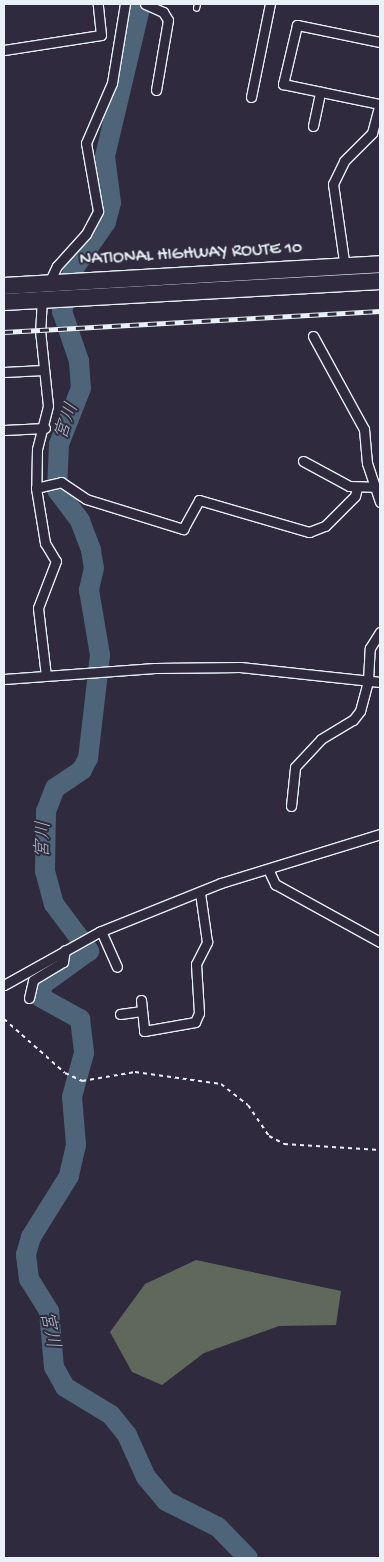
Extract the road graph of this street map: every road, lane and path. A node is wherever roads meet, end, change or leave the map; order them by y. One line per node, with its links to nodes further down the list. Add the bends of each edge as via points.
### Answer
1 (98, 4): 6 (street, via 102,36)
2 (124, 4): 16 (street, via 112,83 86,143 98,211 86,234 57,266)
3 (145, 4): 7 (street, via 163,12 168,20)
4 (270, 4): 9 (street)
5 (380, 42): 8 (street, via 297,25 283,84)
6 (4, 50)
7 (156, 90)
8 (320, 92): 10 (street); 11 (street)
9 (251, 97)
10 (380, 104): 13 (street, via 372,133 344,161 334,184)
11 (313, 126)
12 (380, 264): 13 (highway, NATIONAL HIGHWAY ROUTE 10)
13 (345, 266): 15 (street); 16 (highway, NATIONAL HIGHWAY ROUTE 10)
14 (380, 281): 15 (highway, NATIONAL HIGHWAY ROUTE 10)
15 (346, 283): 18 (highway, NATIONAL HIGHWAY ROUTE 10)
16 (49, 284): 17 (highway, NATIONAL HIGHWAY ROUTE 10); 18 (street)
17 (4, 286)
18 (40, 300): 19 (highway, NATIONAL HIGHWAY ROUTE 10); 21 (street)
19 (4, 302)
20 (313, 336): 26 (street, via 364,429)
21 (43, 370): 22 (street); 23 (street, via 48,406)
22 (4, 372)
23 (45, 428): 24 (street); 27 (street, via 37,449)
24 (4, 430)
25 (303, 461): 28 (street)
26 (373, 487): 28 (street); 29 (street)
27 (36, 488): 28 (street, via 61,482 86,498 183,529 199,500 309,532 325,526 355,496); 31 (street, via 45,543 56,561 38,608)
28 (357, 488)
29 (380, 502)
30 (380, 632): 33 (street, via 367,659)
31 (46, 676): 32 (street); 33 (street, via 240,667)
32 (4, 679)
33 (368, 681): 34 (street); 35 (street, via 366,698 353,720 328,732 295,767)
34 (380, 682)
35 (291, 806)
36 (380, 834): 37 (street)
37 (268, 869): 38 (street); 40 (street, via 275,884)
38 (200, 893): 39 (street); 46 (street, via 207,942 196,964 199,1013 195,1022 144,1031)
39 (100, 931): 41 (street); 42 (street)
40 (380, 942)
41 (65, 950): 43 (street); 44 (street, via 63,962 33,980)
42 (117, 967)
43 (4, 985)
44 (29, 998)
45 (140, 1000): 46 (street)
46 (142, 1011): 47 (street)
47 (120, 1014)
48 (4, 1019): 49 (path, via 65,1073 82,1081 135,1072 222,1084 248,1105 269,1136 284,1144)
49 (380, 1150)

